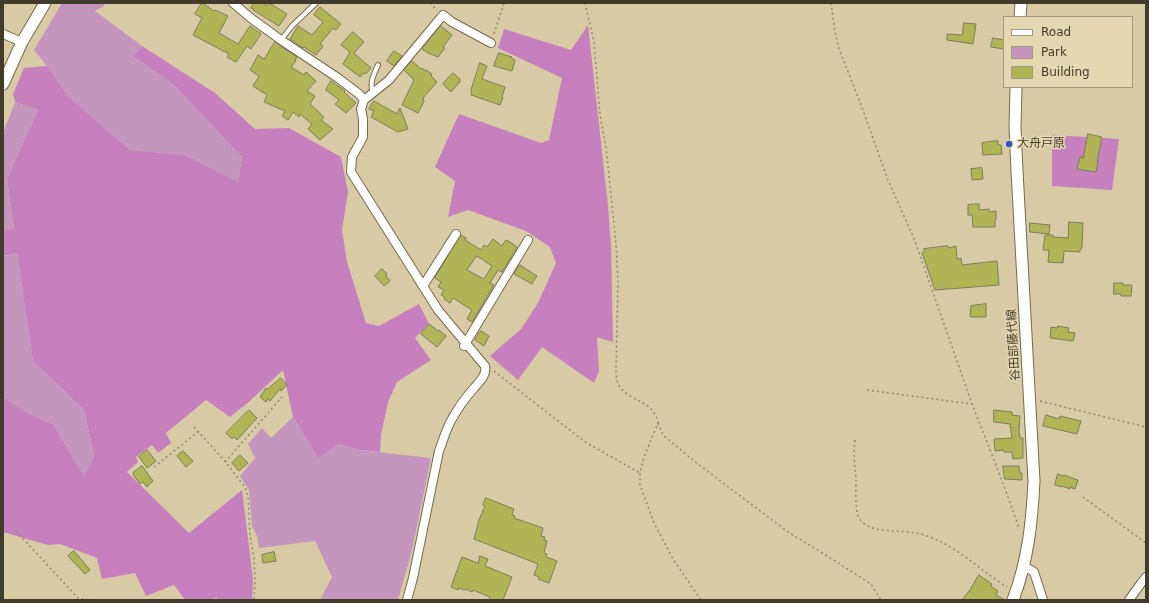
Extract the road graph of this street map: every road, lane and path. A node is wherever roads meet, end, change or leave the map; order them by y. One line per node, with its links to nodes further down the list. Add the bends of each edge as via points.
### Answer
1 (44, 3): 12 (main road)
2 (233, 3): 8 (street)
3 (316, 3): 11 (lane)
4 (504, 3): 13 (path)
5 (585, 3): 28 (path, via 594,42 616,244 616,375 620,387 652,408)
6 (831, 3): 27 (path, via 839,49 888,180 915,241)
7 (1021, 3): 9 (main road)
8 (245, 7): 11 (street, via 252,19)
9 (1020, 16)
10 (3, 34): 12 (street)
11 (281, 40): 18 (street, via 338,78)
12 (22, 42): 15 (main road)
13 (491, 43): 17 (street, via 442,15 389,80)
14 (378, 65): 17 (lane, via 372,78)
15 (3, 84)
16 (1016, 88): 26 (main road, 谷田部藤代線, via 1015,128)
17 (373, 93): 18 (street)
18 (364, 100): 21 (street, via 361,109 363,137 352,157 351,172)
19 (456, 234): 21 (street)
20 (528, 240): 22 (street)
21 (423, 286): 22 (street)
22 (465, 345): 23 (street)
23 (485, 366): 35 (path, via 586,442); 45 (street, via 483,377 452,419 439,452 414,578)
24 (867, 390): 27 (path)
25 (282, 397): 33 (path)
26 (1030, 399): 30 (path); 38 (main road, 谷田部藤代線, via 1034,481)
27 (972, 404): 38 (path, via 1020,530)
28 (658, 423): 35 (path); 47 (path, via 663,435 683,452 788,532 871,584)
29 (194, 427): 31 (path)
30 (1146, 427)
31 (198, 432): 33 (path); 34 (path)
32 (855, 440): 42 (path, via 853,451 860,520 876,529 919,534 938,540 972,562)
33 (225, 462): 44 (path, via 245,487 248,496 254,559)
34 (154, 467)
35 (640, 474): 46 (path, via 640,485 654,523 673,558)
36 (1083, 497): 39 (path)
37 (16, 531): 43 (path, via 78,598)
38 (1030, 536): 40 (main road, 谷田部藤代線)
39 (1146, 543)
40 (1024, 566): 42 (main road, 谷田部藤代線); 48 (street, via 1034,572)
41 (1146, 577): 49 (street)
42 (1014, 596)
43 (92, 600)
44 (254, 600)
45 (407, 600)
46 (701, 600)
47 (881, 600)
48 (1043, 600)
49 (1129, 600)

